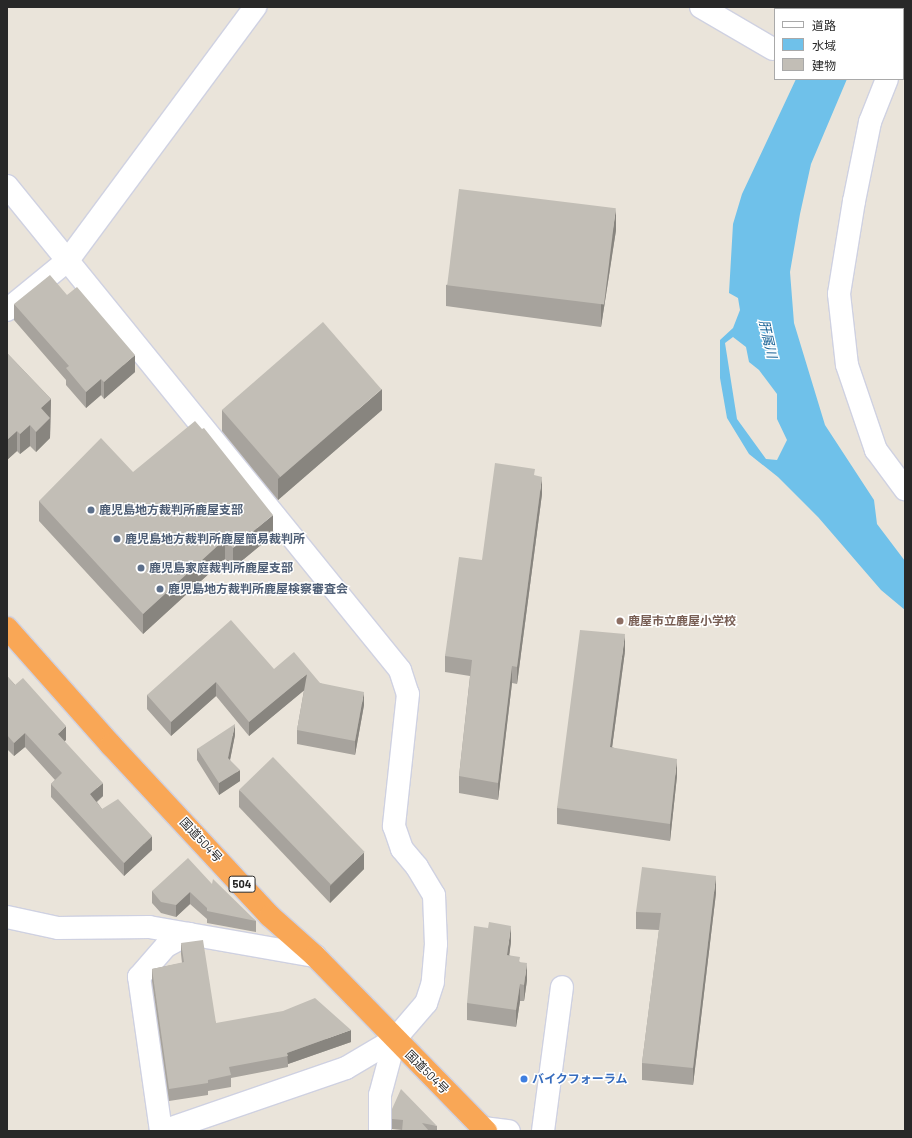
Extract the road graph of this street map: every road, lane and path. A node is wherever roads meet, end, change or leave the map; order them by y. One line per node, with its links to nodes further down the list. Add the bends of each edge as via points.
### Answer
1 (255, 7): 6 (street)
2 (701, 7): 3 (street)
3 (773, 49)
4 (887, 80): 8 (street, via 870,122 839,294 849,372 876,450)
5 (7, 186): 6 (street)
6 (68, 260): 7 (street); 14 (street, via 400,670 408,694 394,826 402,849 418,867 434,894 436,944 433,982 426,1003)
7 (7, 310)
8 (905, 490)
9 (7, 628): 12 (highway, 国道504号 / 504, via 111,746 270,916)
10 (7, 917): 11 (street, via 58,928 149,927)
11 (189, 934): 12 (street); 16 (street, via 166,946 139,977)
12 (315, 956): 14 (highway, 国道504号 / 504)
13 (562, 987): 19 (street)
14 (395, 1039): 15 (highway, 国道504号 / 504); 16 (street, via 346,1068); 17 (street, via 380,1094)
15 (485, 1130): 18 (street)
16 (162, 1131)
17 (380, 1131)
18 (510, 1131)
19 (543, 1131)

